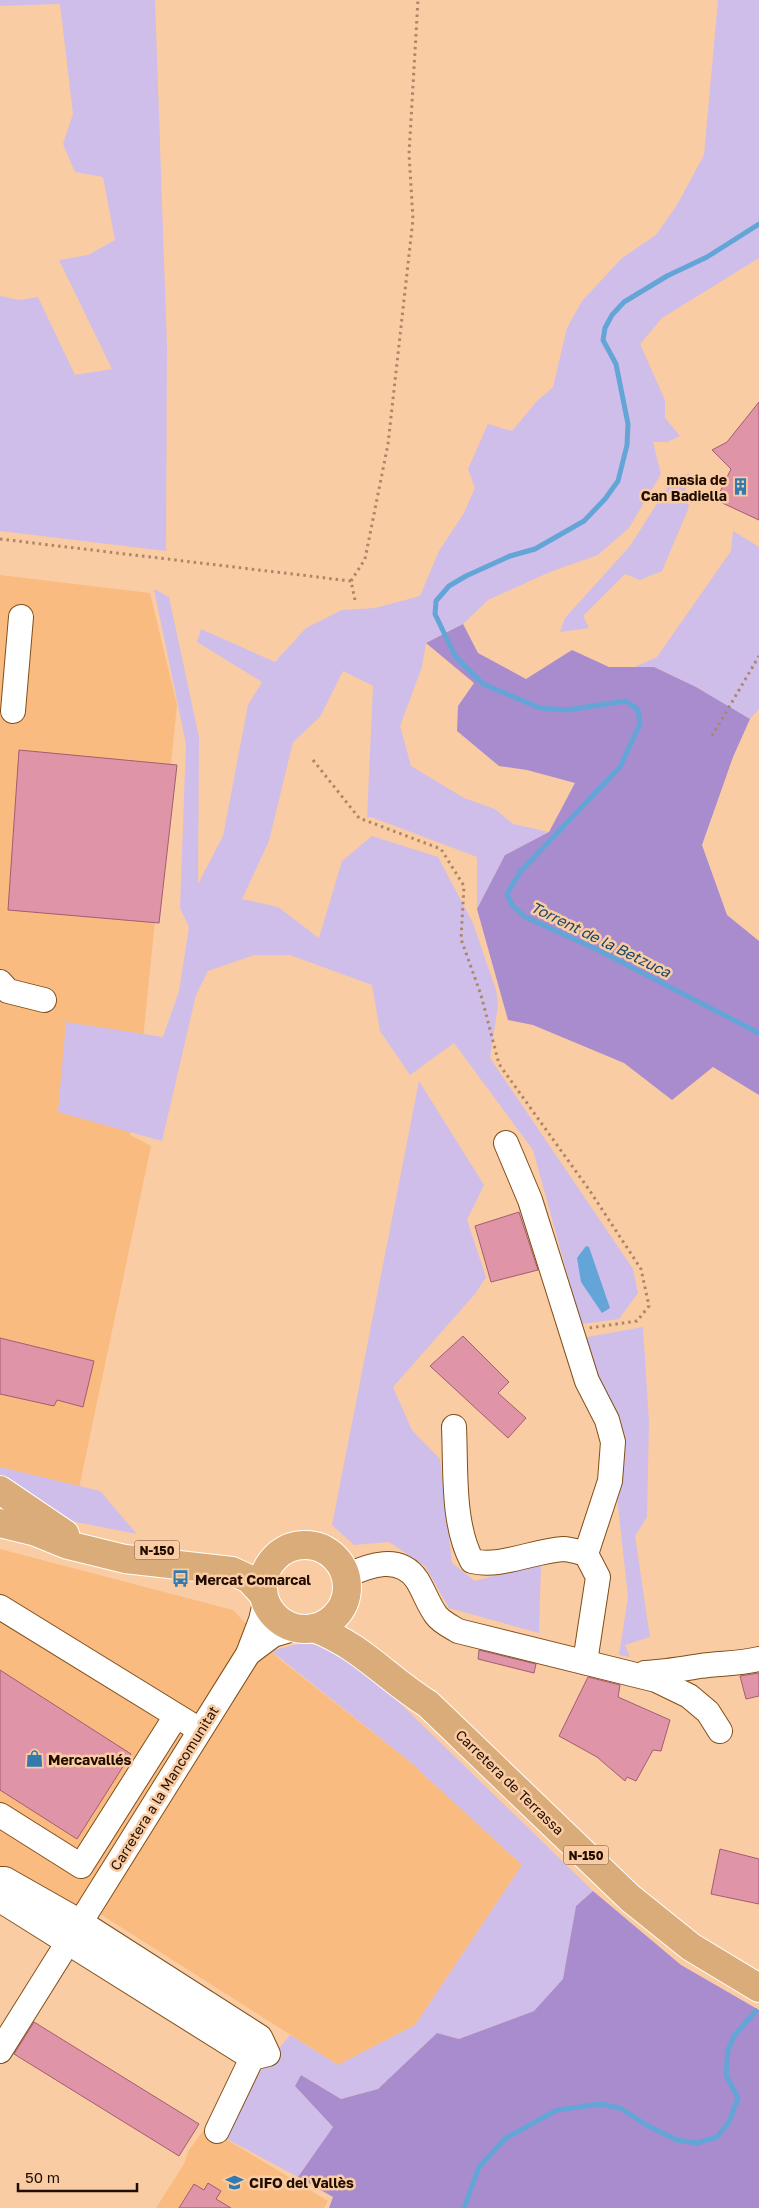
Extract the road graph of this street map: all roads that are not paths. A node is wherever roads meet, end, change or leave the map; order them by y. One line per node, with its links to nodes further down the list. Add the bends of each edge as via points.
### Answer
1 (20, 617): 2 (street)
2 (9, 658): 3 (street)
3 (13, 711)
4 (0, 982): 5 (street, via 8,991)
5 (44, 1000)
6 (506, 1143): 13 (street, via 530,1200 588,1381 607,1420 613,1442 610,1481)
7 (454, 1427): 13 (street, via 460,1528 472,1561 485,1564 530,1553 565,1549)
8 (0, 1490): 11 (main road)
9 (0, 1523): 10 (main road, N-150)
10 (36, 1532): 11 (main road, N-150); 15 (main road, N-150, via 68,1545 125,1558 232,1571 249,1580)
11 (67, 1535): 12 (main road, N-150, via 140,1549 207,1556 245,1558)
12 (278, 1554): 14 (main road, N-150, via 297,1545 313,1545 329,1552 336,1557); 15 (main road, via 263,1577)
13 (586, 1554): 20 (street, via 598,1577)
14 (346, 1586): 17 (main road, via 336,1616 329,1622); 20 (street, via 377,1565 397,1565 417,1579 436,1616 458,1631); 22 (main road, Carretera de Terrassa / N-150, via 348,1614 353,1627 415,1682)
15 (264, 1598): 17 (main road, N-150, via 281,1622); 18 (street, Carretera a la Mancomunitat, via 261,1620)
16 (0, 1607): 23 (street)
17 (305, 1628): 18 (street, Carretera a la Mancomunitat, via 274,1635); 22 (main road, Carretera de Terrassa / N-150, via 356,1648 407,1691)
18 (248, 1654): 24 (street, Carretera a la Mancomunitat)
19 (759, 1659): 21 (street, via 671,1672)
20 (585, 1662): 21 (street)
21 (633, 1674): 25 (street, via 656,1680 689,1696 708,1712)
22 (428, 1704): 30 (main road, Carretera de Terrassa / N-150, via 630,1898 684,1942)
23 (176, 1716): 24 (street); 26 (street, via 82,1866)
24 (200, 1731): 29 (street, Carretera a la Mancomunitat)
25 (720, 1731)
26 (0, 1814)
27 (0, 1879): 29 (street, via 5,1879)
28 (0, 1900): 29 (street)
29 (73, 1931): 31 (street, Carretera a la Mancomunitat); 32 (street, via 260,2037 268,2054 252,2058)
30 (759, 1988)
31 (0, 2051)
32 (217, 2131)

